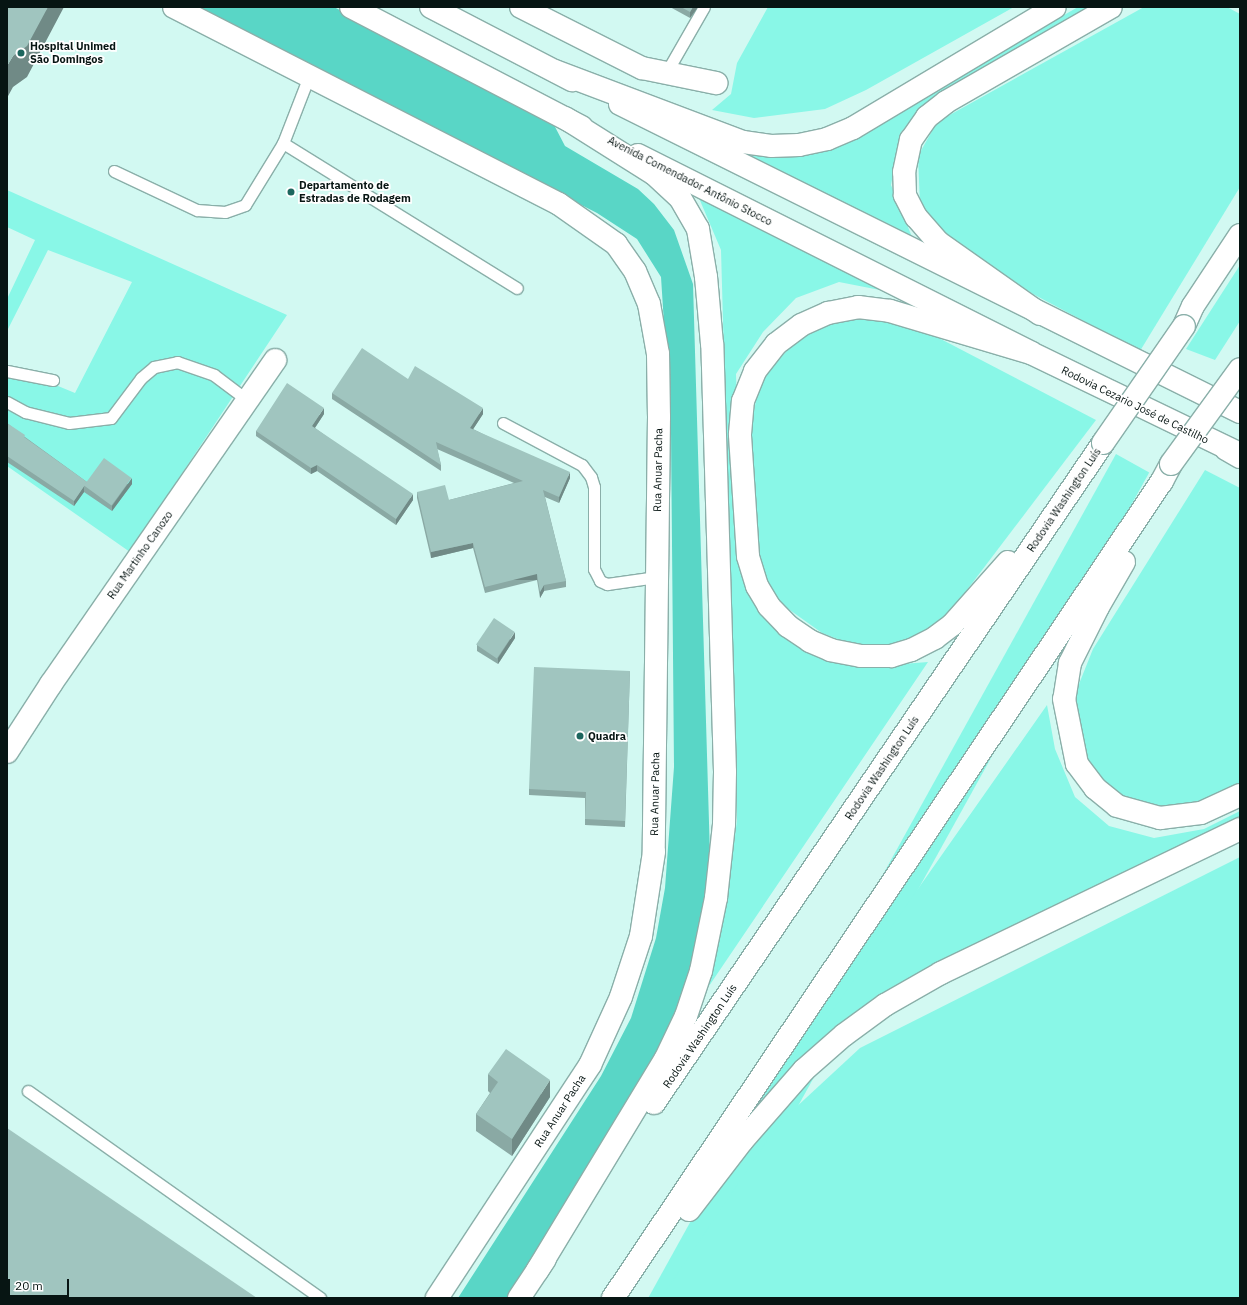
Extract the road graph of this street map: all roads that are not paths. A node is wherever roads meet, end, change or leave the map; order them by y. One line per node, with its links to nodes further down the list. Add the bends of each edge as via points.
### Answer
1 (174, 7): 10 (main road, Rua Anuar Pacha)
2 (351, 7): 12 (main road, Avenida Comendador Antônio Stocco)
3 (431, 7): 8 (main road)
4 (521, 7): 9 (main road, via 642,68)
5 (704, 7): 9 (lane)
6 (1055, 7): 8 (main road, via 853,128 799,145 771,146 743,142)
7 (1111, 7): 19 (main road, via 946,102 926,117 910,140 904,172 905,195 916,217 938,242)
8 (555, 71): 19 (main road)
9 (666, 73): 11 (main road)
10 (309, 76): 13 (lane); 32 (main road, Rua Anuar Pacha, via 559,204 616,244 635,271 649,304 658,354)
11 (716, 83)
12 (565, 118): 20 (main road, Avenida Comendador Antônio Stocco); 37 (main road, via 654,174 680,198 698,229 706,277 712,344 725,772 724,824 716,898 701,971 686,1016 664,1060)
13 (283, 143): 14 (lane, via 245,205 224,212 197,210); 17 (lane)
14 (114, 171)
15 (1240, 216): 18 (main road)
16 (1240, 235): 18 (main road, Rodovia Washington Luís)
17 (517, 288)
18 (1194, 306): 31 (main road, Rodovia Washington Luís, bridge, via 1184,326)
19 (1040, 314): 27 (main road)
20 (1031, 353): 29 (main road, Rodovia Cezario José de Castilho); 31 (main road, via 890,311 858,308 828,313 801,325 776,344 755,371 743,401 740,434 748,556 757,586 769,606 788,626 810,641 831,650 891,656 934,638 952,625)
21 (275, 360): 25 (main road, Rua Martinho Canozo)
22 (1240, 369): 30 (main road, bridge)
23 (7, 371): 24 (lane)
24 (53, 380)
25 (247, 400): 26 (lane, via 214,375 178,362 154,367 141,378 111,418 68,423 25,412); 33 (main road, Rua Martinho Canozo)
26 (7, 402)
27 (1240, 412)
28 (503, 423): 32 (lane, via 582,465 591,476 594,487 594,569 600,581 607,584)
29 (1235, 454)
30 (1166, 473): 34 (main road, via 1130,552 1070,663 1064,699 1070,736 1077,764 1095,788 1117,806 1160,818 1178,817 1201,813); 41 (main road)
31 (1068, 495): 37 (main road, Rodovia Washington Luís, via 575,1220)
32 (657, 577): 39 (main road, Rua Anuar Pacha, via 654,852 641,936 621,998 590,1065)
33 (7, 752)
34 (1240, 795)
35 (1240, 829): 42 (main road, via 941,973 885,1005 844,1035 776,1100)
36 (28, 1092): 38 (lane)
37 (536, 1271): 40 (main road, Rodovia Washington Luís)
38 (320, 1298)
39 (437, 1298)
40 (519, 1298)
41 (613, 1298)
42 (621, 1298)

